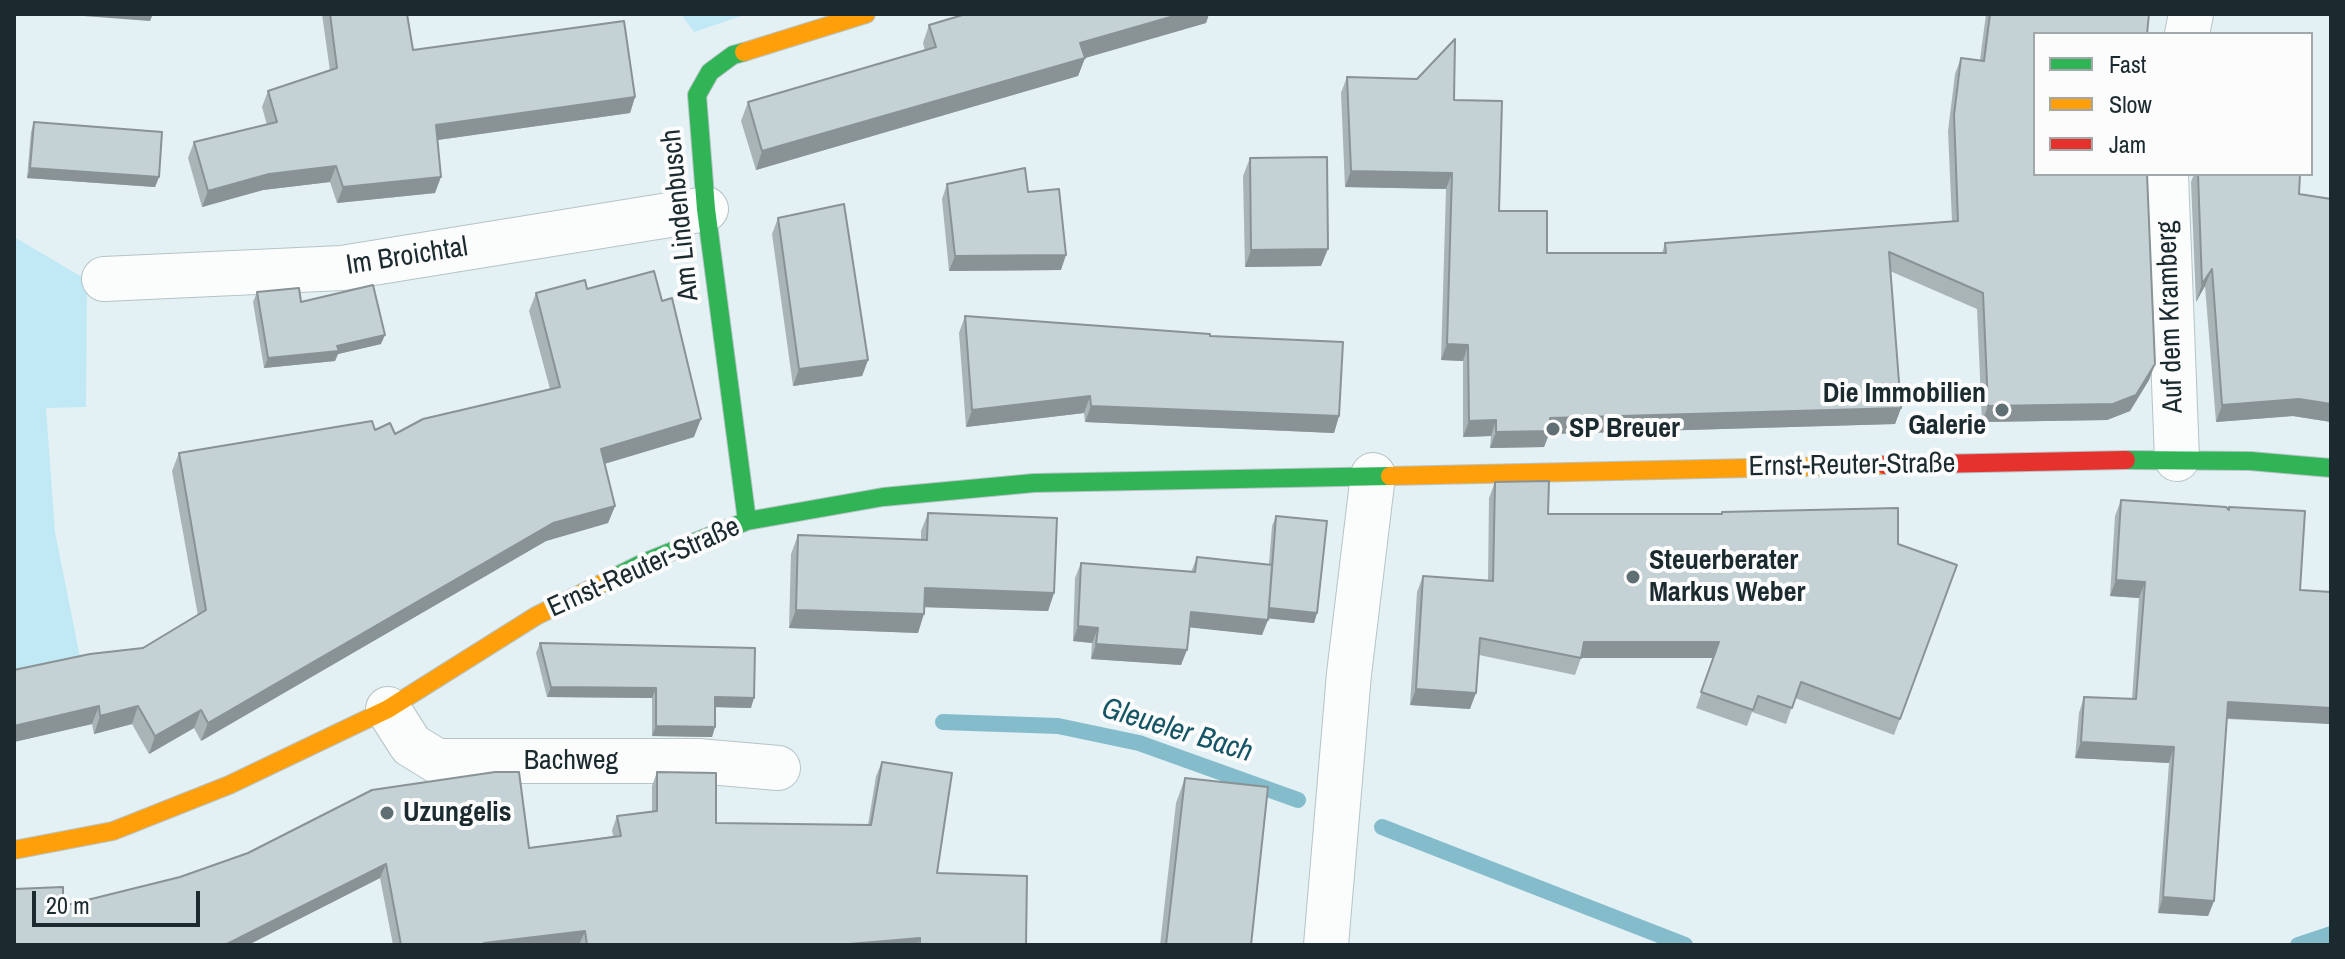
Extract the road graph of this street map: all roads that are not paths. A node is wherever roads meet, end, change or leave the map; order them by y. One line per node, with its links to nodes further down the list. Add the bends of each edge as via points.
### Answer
1 (866, 14): 3 (street, Am Lindenbusch, via 733,55 710,72 697,95)
2 (2166, 176): 5 (street, Auf dem Kramberg)
3 (706, 209): 4 (street, Im Broichtal, via 342,268); 8 (street, Am Lindenbusch)
4 (104, 279)
5 (2177, 459): 6 (street, Ernst-Reuter-Straße); 7 (street, Ernst-Reuter-Straße)
6 (2331, 468)
7 (1373, 475): 8 (street, Ernst-Reuter-Straße, via 1034,483 883,497); 12 (street, via 1349,674)
8 (747, 521): 9 (street, Ernst-Reuter-Straße, via 643,563 536,616)
9 (388, 709): 10 (street, Bachweg, via 411,745 437,761 698,761); 11 (street, Ernst-Reuter-Straße, via 229,785 113,831)
10 (778, 768)
11 (14, 850)
12 (1326, 945)

